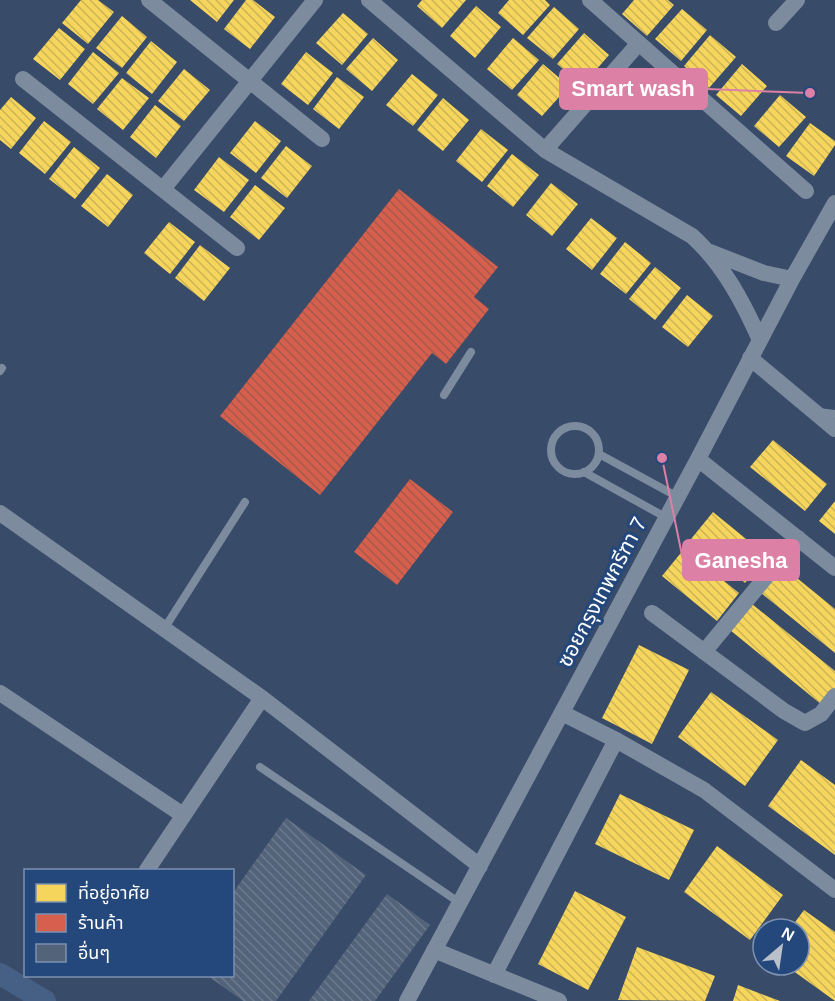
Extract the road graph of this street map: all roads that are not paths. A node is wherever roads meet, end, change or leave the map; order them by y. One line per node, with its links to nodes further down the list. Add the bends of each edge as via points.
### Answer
1 (150, 0): 9 (street)
2 (315, 0): 9 (street)
3 (369, 0): 11 (street)
4 (590, 0): 7 (street)
5 (797, 0): 6 (street)
6 (776, 22)
7 (639, 43): 11 (street); 13 (street)
8 (23, 79): 12 (street)
9 (249, 81): 10 (street); 12 (street)
10 (322, 139)
11 (545, 150): 16 (street, via 692,236)
12 (163, 189): 15 (street)
13 (806, 190)
14 (835, 203): 17 (street, ซอยกรุงเทพกรีฑา 7)
15 (237, 248)
16 (710, 252): 17 (street, via 764,273); 18 (street, via 745,306)
17 (792, 279): 18 (street, ซอยกรุงเทพกรีฑา 7)
18 (760, 340): 20 (street, ซอยกรุงเทพกรีฑา 7)
19 (471, 352): 21 (lane)
20 (750, 358): 22 (street); 26 (street, ซอยกรุงเทพกรีฑา 7)
21 (444, 396)
22 (815, 412): 23 (lane); 24 (street)
23 (835, 414)
24 (835, 429)
25 (599, 454): 27 (lane); 27 (lane, via 596,439 585,428 569,427 556,435 551,450 556,465 569,474); 28 (lane)
26 (698, 459): 28 (street, ซอยกรุงเทพกรีฑา 7); 32 (street)
27 (585, 472): 31 (lane)
28 (678, 497): 31 (street, ซอยกรุงเทพกรีฑา 7)
29 (245, 502): 35 (lane)
30 (0, 513): 35 (street)
31 (667, 518): 40 (street, ซอยกรุงเทพกรีฑา 7)
32 (798, 538): 33 (street); 36 (street)
33 (835, 568)
34 (652, 613): 36 (street)
35 (164, 629): 39 (street)
36 (704, 652): 38 (street, via 805,723 821,714)
37 (0, 693): 43 (street)
38 (835, 696)
39 (262, 698): 43 (street); 44 (street)
40 (562, 713): 41 (street); 44 (street, ซอยกรุงเทพกรีฑา 7)
41 (616, 740): 46 (street, via 704,790); 49 (street)
42 (260, 766): 47 (lane)
43 (183, 815): 45 (street)
44 (480, 866): 47 (street, ซอยกรุงเทพกรีฑา 7)
45 (148, 869)
46 (835, 890)
47 (460, 903): 48 (street, ซอยกรุงเทพกรีฑา 7)
48 (434, 950): 49 (street); 50 (street, ซอยกรุงเทพกรีฑา 7)
49 (494, 975): 51 (street)
50 (407, 1001)
51 (559, 1001)

